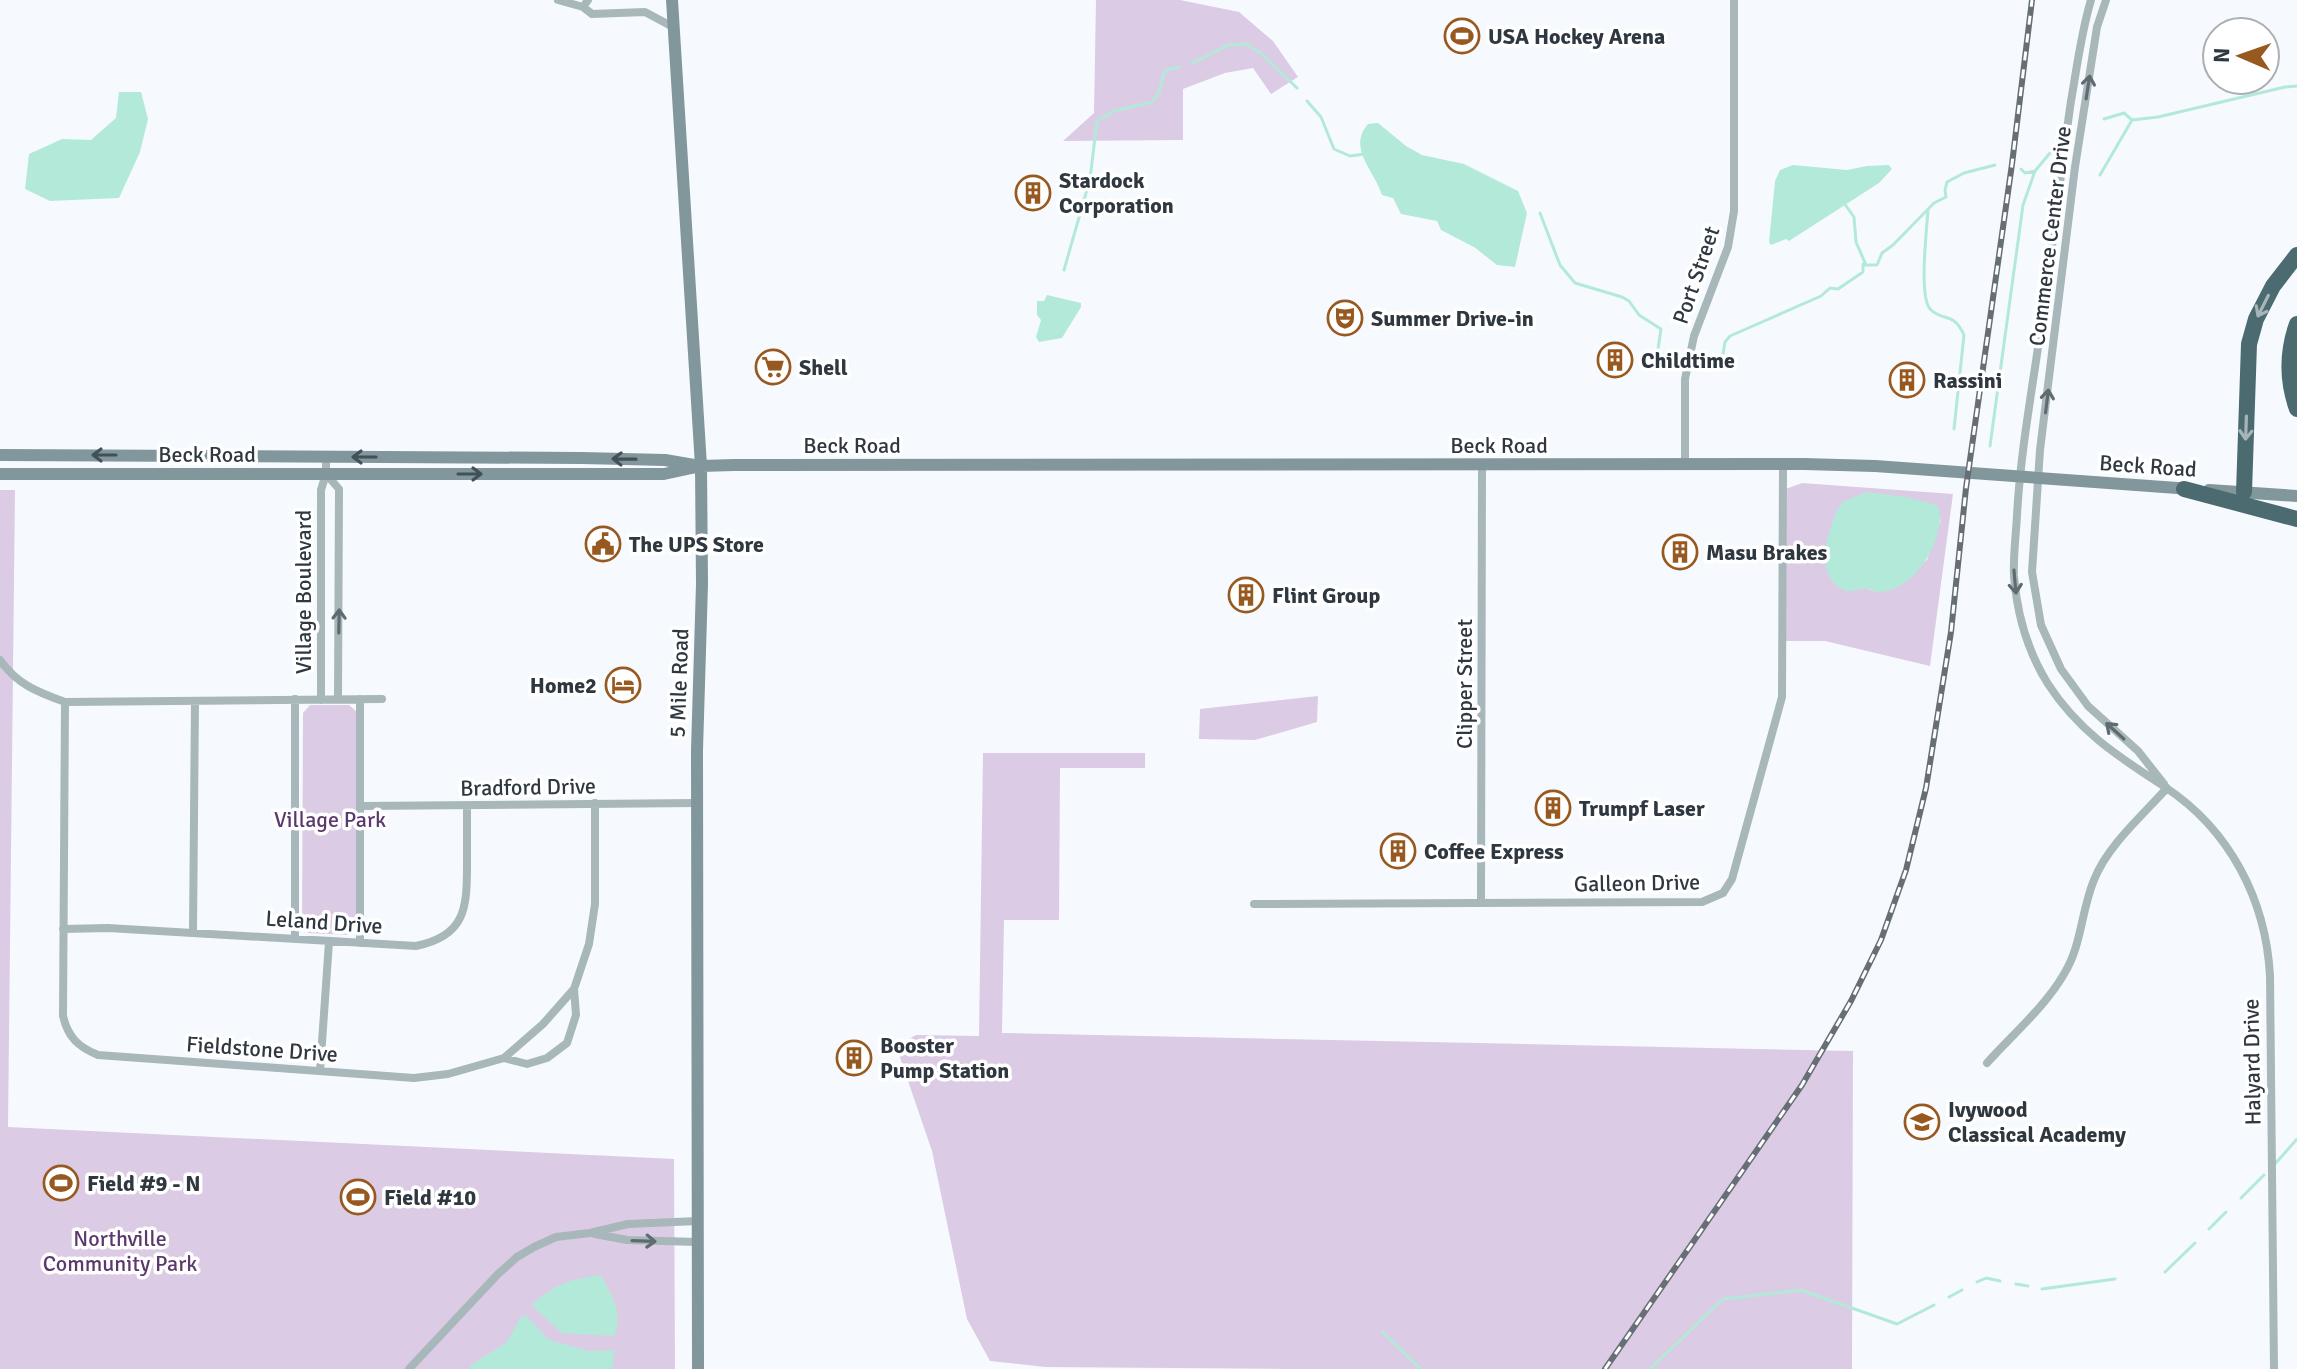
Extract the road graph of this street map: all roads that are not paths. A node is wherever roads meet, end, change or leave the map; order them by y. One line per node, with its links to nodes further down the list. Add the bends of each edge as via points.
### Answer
1 (558, 0): 6 (street)
2 (672, 0): 7 (main road, 5 Mile Road)
3 (1734, 0): 15 (street, Port Street, via 1734,211 1728,247 1694,336 1685,379)
4 (2091, 0): 8 (street, Commerce Center Drive)
5 (2106, 0): 9 (street, Commerce Center Drive, one-way to 5)
6 (586, 4): 7 (street, via 592,14 645,12)
7 (673, 27): 18 (main road, 5 Mile Road)
8 (2061, 165): 9 (street); 21 (street, Commerce Center Drive)
9 (2075, 167): 22 (street, Commerce Center Drive, one-way to 9)
10 (2297, 255): 24 (highway, one-way to 24, via 2273,286 2249,344)
11 (2297, 324): 12 (highway, via 2289,368)
12 (2297, 409)
13 (0, 455): 14 (main road, Beck Road, one-way to 13)
14 (326, 457): 18 (main road, Beck Road, one-way to 14, via 665,460); 20 (street)
15 (1685, 464): 16 (main road, Beck Road); 17 (main road, Beck Road)
16 (1783, 464): 21 (main road, Beck Road); 42 (street, Galleon Drive, via 1782,697 1728,887 1717,898 1702,902)
17 (1482, 465): 18 (main road, Beck Road); 42 (street, Clipper Street)
18 (701, 466): 20 (main road, Beck Road, one-way to 18, via 664,474); 39 (main road, 5 Mile Road)
19 (0, 474): 20 (main road, Beck Road)
20 (326, 474): 31 (street, Village Boulevard, one-way to 20, via 339,489); 34 (street, Village Boulevard, via 321,490)
21 (2019, 477): 22 (main road, Beck Road); 27 (street, Halyard Drive)
22 (2038, 478): 23 (main road, Beck Road); 28 (street, Halyard Drive)
23 (2184, 489): 24 (main road, Beck Road); 26 (highway)
24 (2244, 492): 25 (main road, Beck Road)
25 (2297, 496)
26 (2297, 519)
27 (2015, 557): 28 (street); 37 (street, Halyard Drive, one-way to 37, via 2019,614 2048,684 2074,718 2123,762)
28 (2032, 557): 37 (street, Halyard Drive, one-way to 28, via 2138,751 2088,706 2061,669 2038,613)
29 (0, 660): 36 (street, via 17,681)
30 (295, 699): 34 (street); 35 (street); 46 (street)
31 (338, 699): 32 (street); 34 (street)
32 (360, 699): 33 (street); 40 (street)
33 (382, 699)
34 (321, 700)
35 (195, 701): 36 (street); 45 (street)
36 (65, 702): 44 (street, Fieldstone Drive)
37 (2167, 788): 51 (street, via 2097,872 2076,948 2062,977); 58 (street, Halyard Drive, via 2210,827 2238,864 2257,902 2267,945)
38 (595, 803): 39 (street, Bradford Drive); 41 (street, Bradford Drive); 49 (street, Fieldstone Drive, via 595,904)
39 (697, 803): 53 (main road, 5 Mile Road)
40 (360, 806): 41 (street, Bradford Drive); 48 (street)
41 (467, 807): 48 (street, Leland Drive, via 464,913 449,934 416,946)
42 (1481, 902): 43 (street, Galleon Drive)
43 (1254, 904)
44 (63, 929): 45 (street, Leland Drive); 52 (street, Fieldstone Drive, via 63,1016 70,1037 89,1052)
45 (193, 933): 46 (street, Leland Drive)
46 (295, 939): 47 (street, Leland Drive)
47 (329, 942): 48 (street, Leland Drive); 52 (street)
48 (360, 943)
49 (574, 989): 50 (street, Fieldstone Drive); 50 (street, via 576,1015 567,1043 527,1064)
50 (504, 1058): 52 (street, Fieldstone Drive, via 414,1078)
51 (1987, 1063)
52 (320, 1071)
53 (698, 1221): 54 (street, via 628,1224); 55 (main road, 5 Mile Road)
54 (590, 1233): 55 (street, one-way to 55); 56 (street, via 556,1237 517,1257)
55 (698, 1242): 57 (main road, 5 Mile Road)
56 (409, 1369)
57 (698, 1369)
58 (2274, 1369)

